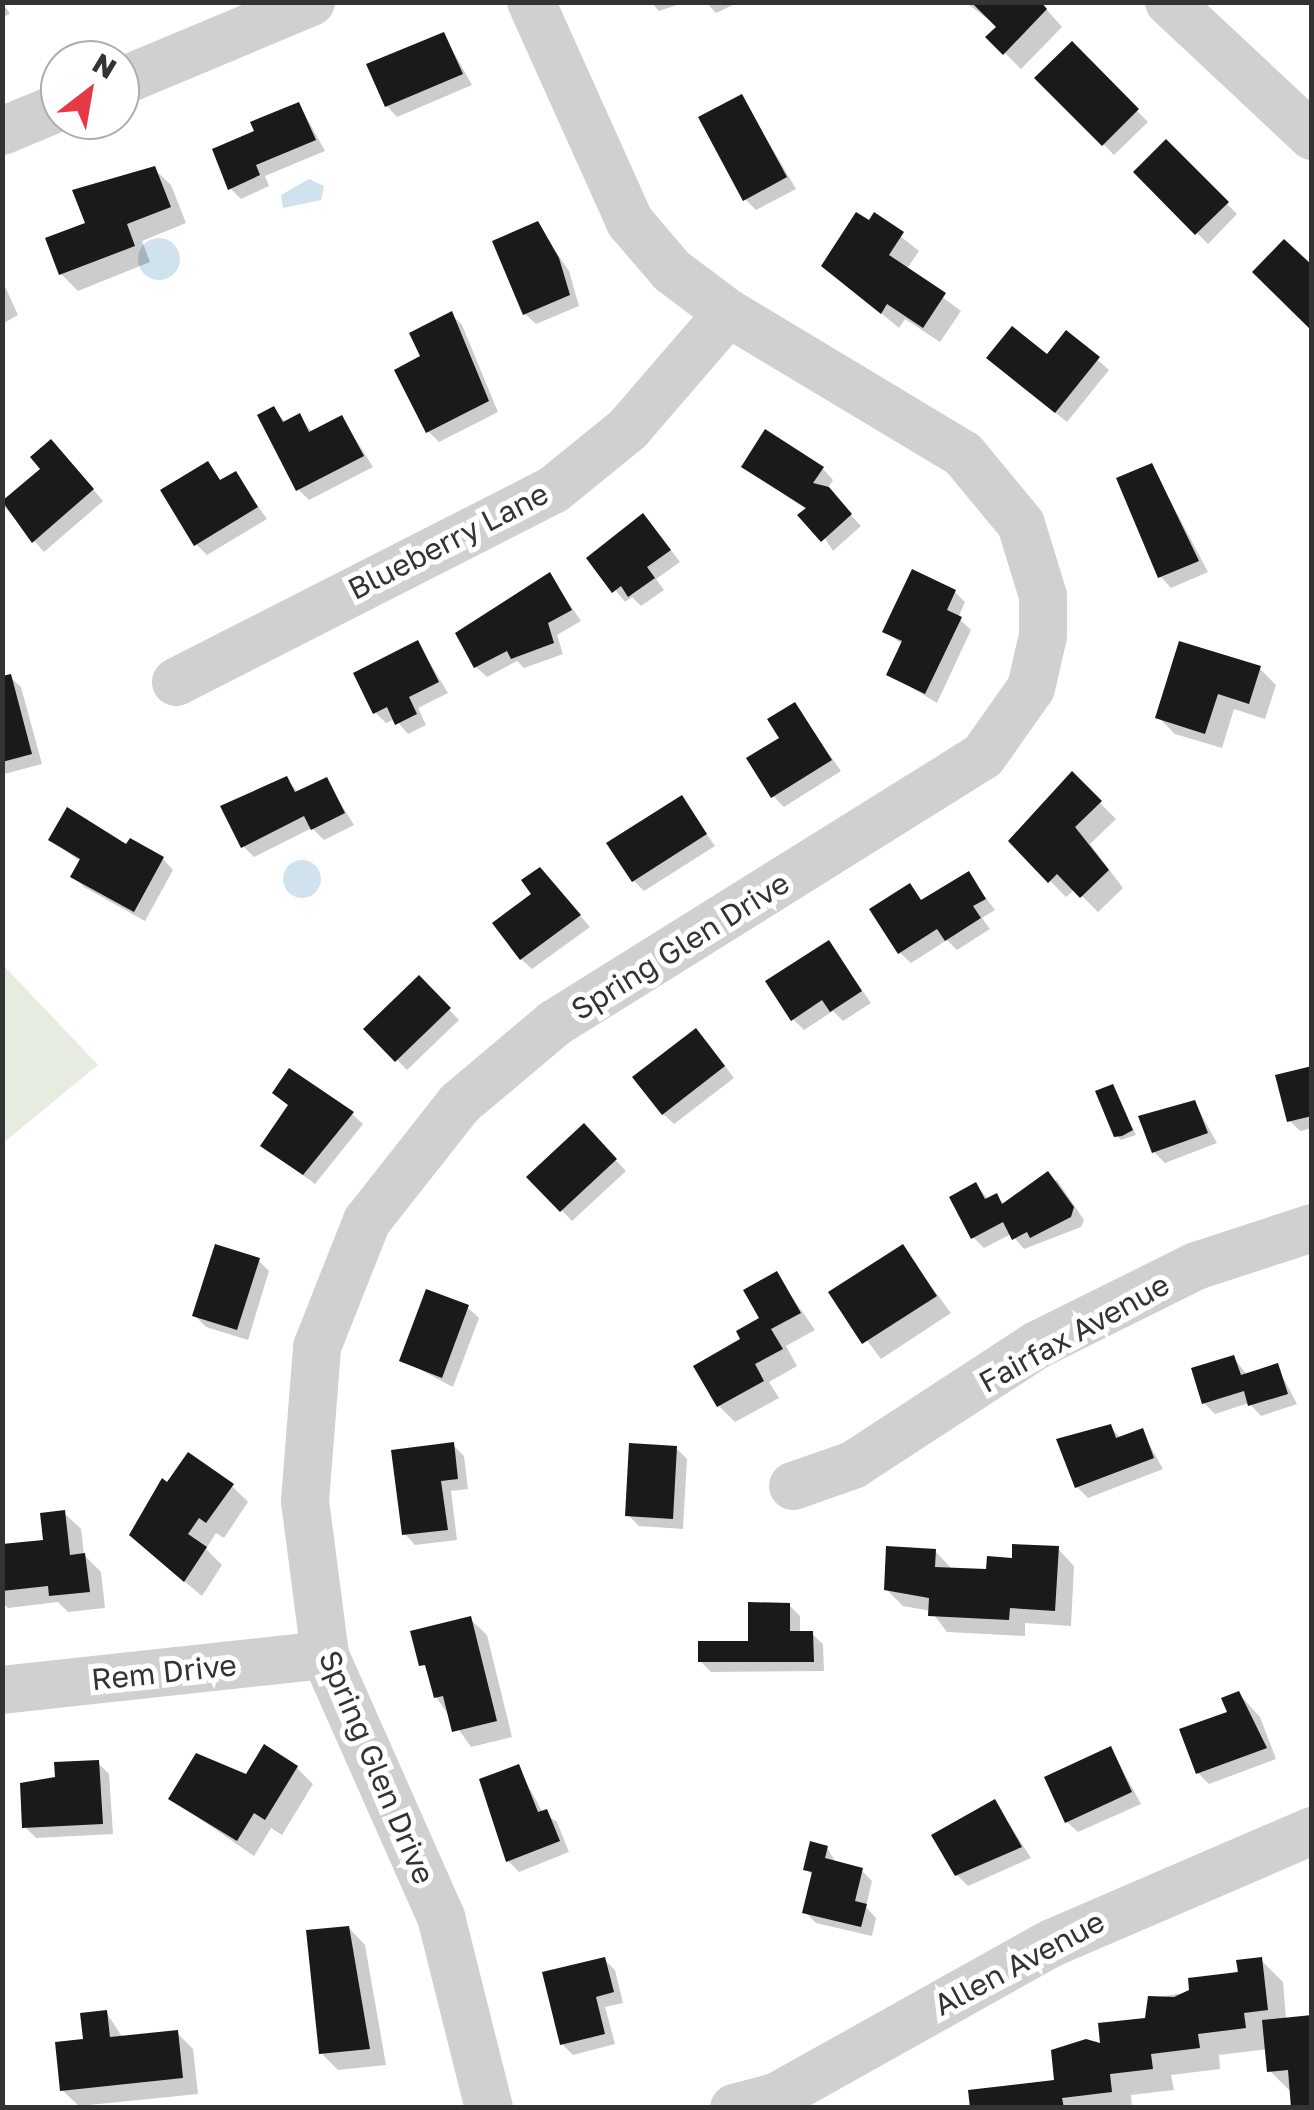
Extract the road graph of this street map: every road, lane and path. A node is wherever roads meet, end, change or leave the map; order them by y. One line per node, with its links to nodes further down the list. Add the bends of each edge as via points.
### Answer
1 (311, 2): 4 (street)
2 (532, 2): 8 (street, Spring Glen Drive, via 630,222 672,272)
3 (1169, 2): 7 (street)
4 (140, 74)
5 (40, 116): 6 (street)
6 (2, 132)
7 (1312, 136)
8 (728, 313): 9 (street, Blueberry Lane, via 628,429 554,490); 12 (street, Spring Glen Drive, via 963,454 1021,524 1043,596 1030,688 983,756 555,1024 460,1103 367,1221 317,1347 305,1501)
9 (176, 682)
10 (1312, 1228): 11 (street, Fairfax Avenue, via 1196,1266 1037,1345 853,1465)
11 (794, 1486)
12 (326, 1655): 13 (street, Rem Drive); 16 (street, Spring Glen Drive, via 441,1916)
13 (2, 1690)
14 (1312, 1831): 15 (street, Allen Avenue, via 1052,1942)
15 (764, 2104)
16 (489, 2108)

